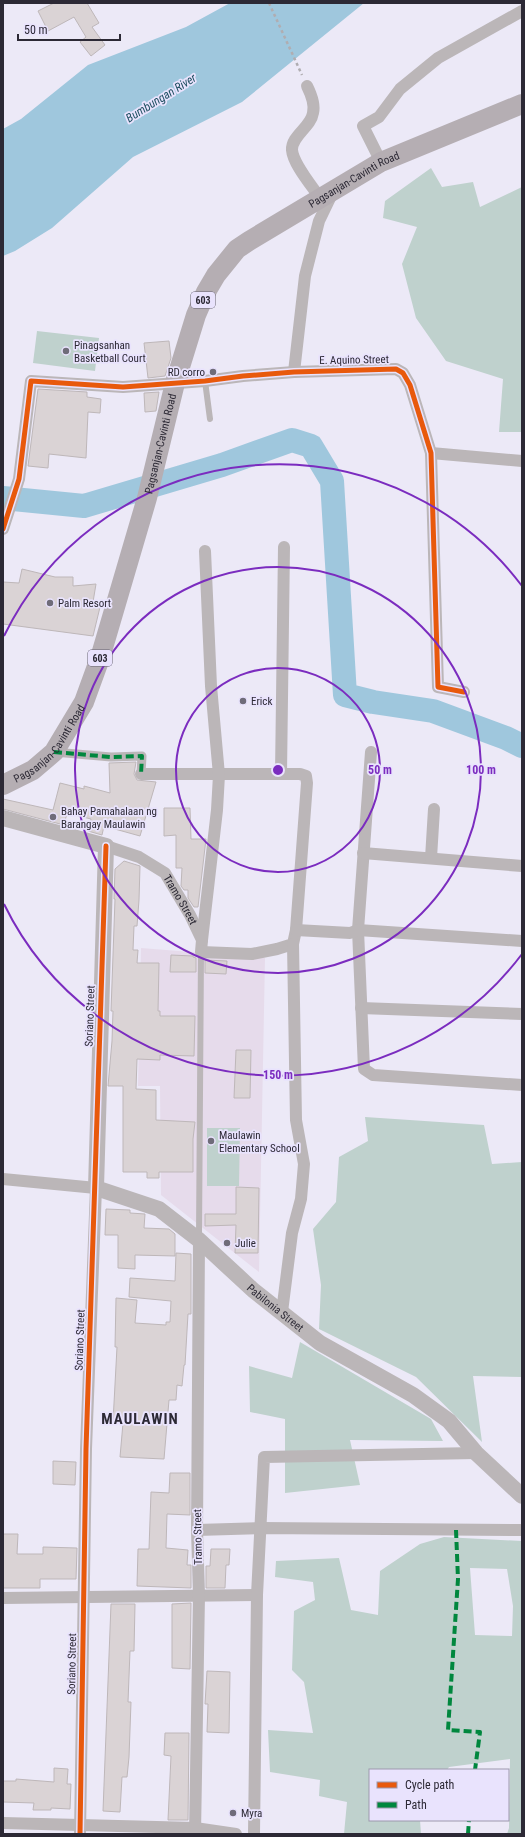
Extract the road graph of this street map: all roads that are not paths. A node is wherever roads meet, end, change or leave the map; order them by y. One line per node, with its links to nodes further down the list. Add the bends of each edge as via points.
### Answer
1 (522, 11): 4 (street, via 438,58 400,89 378,117 363,126)
2 (308, 86): 5 (street, via 314,113 292,148 294,158)
3 (522, 104): 4 (main road, Pagsanjan-Cavinti Road / 603)
4 (381, 162): 5 (main road, Pagsanjan-Cavinti Road / 603)
5 (327, 193): 6 (street, via 305,276); 8 (main road, Pagsanjan-Cavinti Road / 603, via 249,241 226,262 206,292 196,315)
6 (294, 372): 7 (street, E. Aquino Street); 10 (street, E. Aquino Street, via 396,369 403,373 410,385)
7 (205, 381): 8 (street, E. Aquino Street); 9 (lane)
8 (175, 383): 12 (street, E. Aquino Street, via 123,387 31,381 19,479); 16 (main road, Pagsanjan-Cavinti Road / 603, via 147,498 100,658 84,702)
9 (210, 419)
10 (431, 453): 11 (street); 15 (street, E. Aquino Street, via 438,687)
11 (522, 461)
12 (3, 529)
13 (284, 547): 19 (street)
14 (205, 551): 20 (street)
15 (464, 692)
16 (54, 752): 18 (street, via 142,756); 21 (main road, Pagsanjan-Cavinti Road / 603, via 33,770)
17 (371, 752): 25 (street)
18 (141, 774): 20 (street)
19 (281, 774): 20 (street); 28 (street, via 300,774 307,779)
20 (219, 776): 30 (street, via 218,810)
21 (3, 786)
22 (434, 809): 26 (street)
23 (3, 818): 24 (street, Tramo Street)
24 (106, 846): 30 (street, Tramo Street, via 139,857 165,873); 38 (street, Soriano Street)
25 (363, 853): 26 (street); 29 (street)
26 (431, 858): 27 (street)
27 (522, 866)
28 (296, 930): 29 (street, via 350,933); 32 (street)
29 (358, 930): 31 (street); 34 (street)
30 (202, 940): 33 (street)
31 (522, 942)
32 (293, 944): 33 (street, via 252,954); 40 (street, via 296,1120 304,1164 302,1199 292,1233)
33 (201, 952): 39 (lane)
34 (361, 1008): 35 (street); 36 (street, via 364,1069 368,1073)
35 (522, 1014)
36 (522, 1085)
37 (3, 1179): 38 (street, Pabilonia Street)
38 (96, 1188): 39 (street, Pabilonia Street, via 159,1209); 48 (street, Soriano Street)
39 (199, 1240): 40 (street, Pabilonia Street, via 253,1290); 44 (street, Tramo Street)
40 (282, 1312): 41 (street, Pabilonia Street, via 320,1343 413,1395 443,1416)
41 (476, 1453): 42 (street, Pabilonia Street); 43 (street, via 264,1457)
42 (522, 1496)
43 (261, 1528): 44 (street); 45 (street); 47 (street)
44 (197, 1530): 46 (street, Tramo Street)
45 (522, 1530)
46 (199, 1595): 47 (street); 48 (street); 52 (street, Tramo Street)
47 (257, 1595): 54 (street)
48 (83, 1597): 49 (street); 51 (street, Soriano Street)
49 (3, 1598)
50 (3, 1823): 51 (street)
51 (80, 1830): 52 (street)
52 (195, 1831): 53 (street)
53 (236, 1834)
54 (254, 1834)

